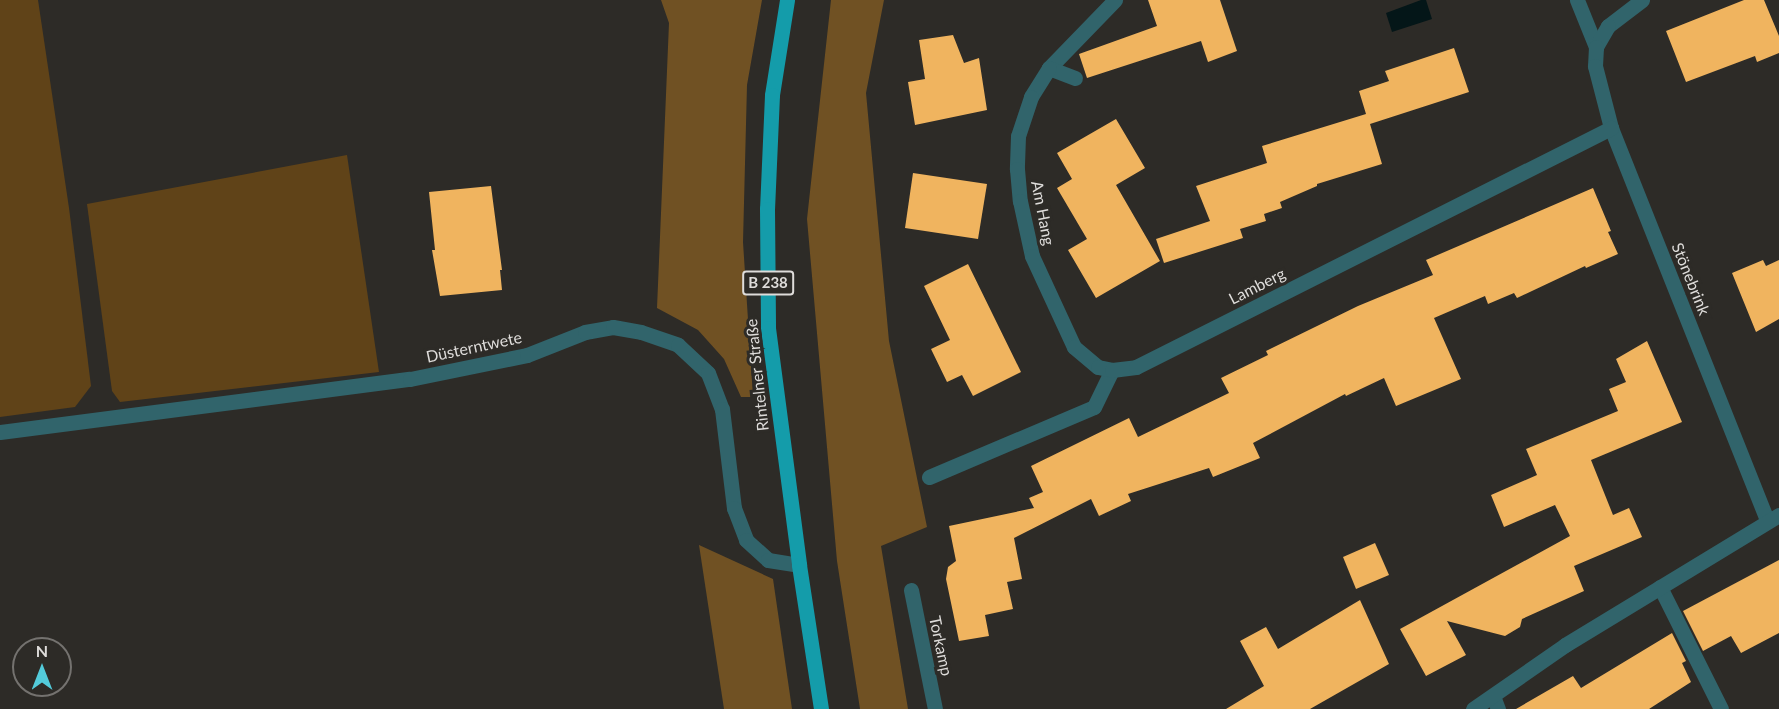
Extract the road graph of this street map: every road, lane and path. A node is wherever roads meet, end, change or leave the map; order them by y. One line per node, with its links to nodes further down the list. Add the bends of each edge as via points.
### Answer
1 (787, 0): 13 (main road, Rintelner Straße / B 238, via 772,95 766,209 768,328)
2 (1115, 0): 6 (street, Am Hang)
3 (1577, 0): 5 (street, Stönebrink)
4 (1642, 0): 5 (street, via 1608,26)
5 (1596, 47): 8 (street, Stönebrink, via 1595,66)
6 (1049, 68): 7 (street); 9 (street, Am Hang, via 1031,97 1018,136 1020,201 1032,256 1074,347 1098,367)
7 (1075, 78)
8 (1611, 128): 9 (street, Lamberg, via 1136,367); 12 (street, Stönebrink)
9 (1112, 370): 11 (street, via 1094,407)
10 (0, 432): 13 (street, Düsterntwete, via 410,379 527,355 585,332 613,327 678,345 708,373 722,409 734,508 746,540 768,560)
11 (929, 477)
12 (1773, 518): 14 (street, Stönebrink)
13 (799, 565): 17 (main road, Rintelner Straße / B 238)
14 (1660, 586): 16 (street, Stönebrink, via 1564,645); 20 (street)
15 (911, 590): 18 (street, Torkamp)
16 (1496, 703): 19 (street, Stönebrink)
17 (821, 709)
18 (935, 709)
19 (1473, 709)
20 (1720, 709)

